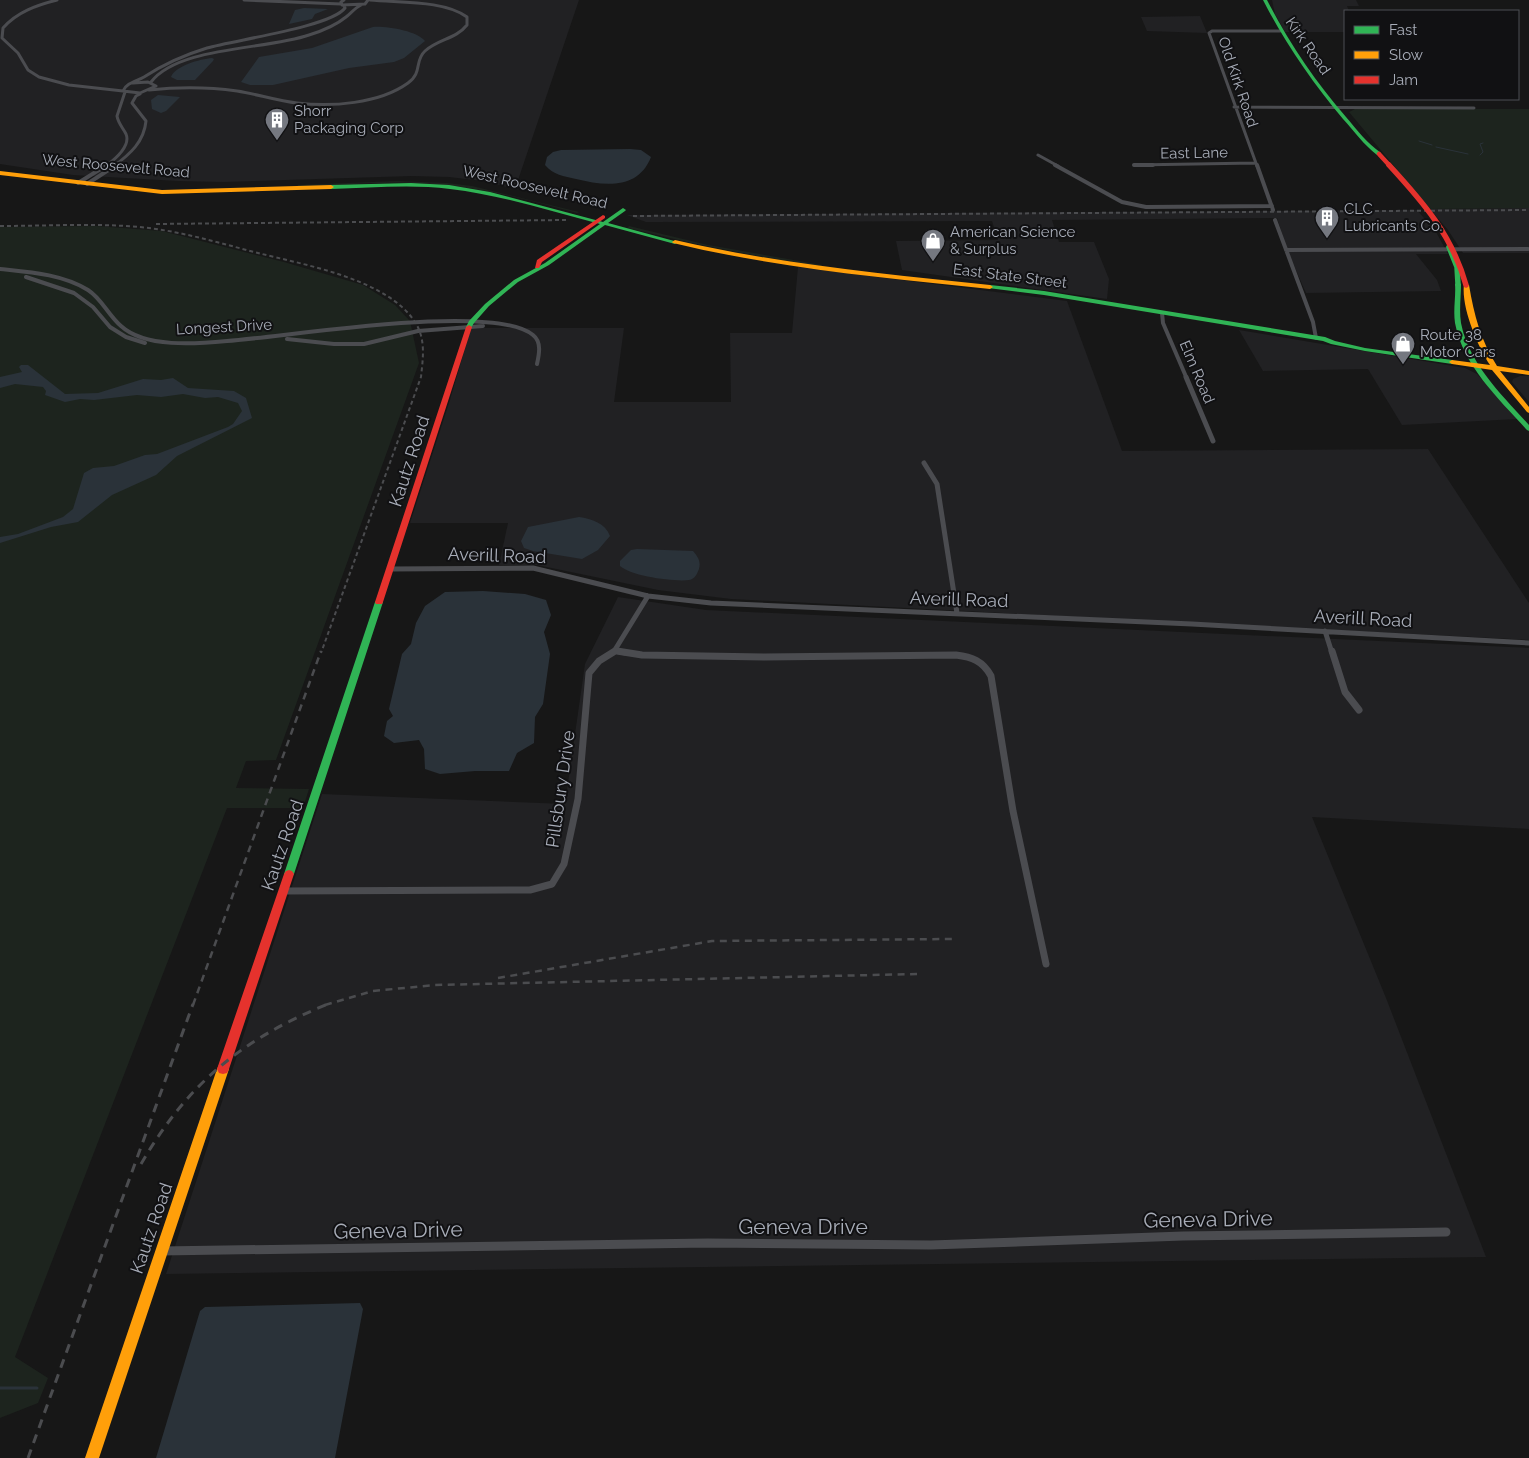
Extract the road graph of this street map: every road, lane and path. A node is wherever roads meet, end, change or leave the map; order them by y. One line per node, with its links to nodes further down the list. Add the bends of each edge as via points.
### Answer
1 (56, 0): 13 (street, via 14,17 3,28 2,38 33,74 53,82)
2 (244, 0): 6 (street)
3 (369, 0): 5 (street); 7 (street)
4 (1265, 0): 8 (street, Kirk Road)
5 (414, 1): 7 (street); 15 (street, via 455,8 466,17 467,25 458,35 423,54 418,60 418,72 408,84 370,98 310,104)
6 (342, 2): 7 (street); 10 (street, via 345,8 342,12 317,23 214,45 179,56)
7 (363, 5): 9 (street, via 342,21 321,31 286,42 191,59 160,72)
8 (1280, 31): 18 (street, Old Kirk Road, via 1209,32); 19 (street, Kirk Road)
9 (151, 82): 10 (street); 12 (street)
10 (133, 83): 11 (street)
11 (128, 84): 13 (street); 16 (street)
12 (156, 85): 14 (street); 15 (street)
13 (87, 87): 16 (street)
14 (149, 90): 15 (street); 17 (street)
15 (228, 90)
16 (124, 91): 17 (street); 26 (street, via 125,96 116,114 118,123 128,136 126,144 113,160)
17 (143, 92): 26 (street, via 132,103 146,121 144,133 125,157)
18 (1234, 107): 19 (street); 22 (street, Old Kirk Road)
19 (1336, 107): 20 (street); 33 (street, Kirk Road, bridge, via 1443,236)
20 (1474, 108)
21 (1038, 155): 22 (street, Old Kirk Road, via 1122,202 1146,206 1273,208)
22 (1255, 163): 23 (street, East Lane)
23 (1134, 165)
24 (0, 167): 26 (street, West Roosevelt Road)
25 (0, 173): 26 (street, West Roosevelt Road)
26 (86, 181): 28 (street, West Roosevelt Road, via 186,187 436,180 495,189)
27 (619, 209): 28 (street, Kautz Road)
28 (604, 220): 34 (street, East State Street, via 761,260 998,287); 36 (street, Kautz Road, via 547,264 537,267 496,297)
29 (1275, 220): 31 (street)
30 (1528, 249): 31 (street)
31 (1286, 250): 38 (street)
32 (0, 271): 35 (street, Longest Drive, via 72,283 95,295 120,328 162,342 205,342); 37 (street, Longest Drive, via 36,279 74,293 119,334 151,344 198,346 293,339 364,344)
33 (1462, 284): 39 (street, via 1458,323); 41 (street, via 1474,331)
34 (1162, 313): 38 (street, East State Street); 46 (street, Elm Road, via 1163,323)
35 (407, 324): 36 (street, Longest Drive, via 448,320); 37 (street)
36 (470, 324): 37 (street, Longest Drive); 40 (street, via 524,329 533,334 540,349); 48 (street, Kautz Road)
37 (410, 333)
38 (1321, 339): 39 (street, East State Street, via 1330,343)
39 (1474, 362): 41 (street, East State Street); 45 (street)
40 (537, 364)
41 (1492, 364): 42 (street, East State Street); 43 (street, East State Street); 44 (street)
42 (1529, 366)
43 (1529, 373)
44 (1529, 411)
45 (1529, 429)
46 (1213, 441)
47 (924, 463): 50 (street, via 937,484)
48 (390, 569): 49 (street, Averill Road, via 533,568); 55 (street, Kautz Road)
49 (648, 596): 50 (street, Averill Road, via 711,603); 53 (street, Pillsbury Drive)
50 (958, 614): 51 (street, Averill Road)
51 (1325, 631): 52 (street, Averill Road); 54 (street, via 1345,692)
52 (1529, 643)
53 (615, 651): 55 (street, Pillsbury Drive, via 598,661 589,673 578,799 564,864 552,884 530,890); 56 (street, via 642,655 764,657 956,655 985,665 991,676 1014,811)
54 (1359, 710)
55 (283, 891): 58 (street, Kautz Road)
56 (1046, 964)
57 (1446, 1232): 58 (street, Geneva Drive, via 931,1245 708,1243)
58 (160, 1251): 59 (street, Kautz Road)
59 (92, 1458)

